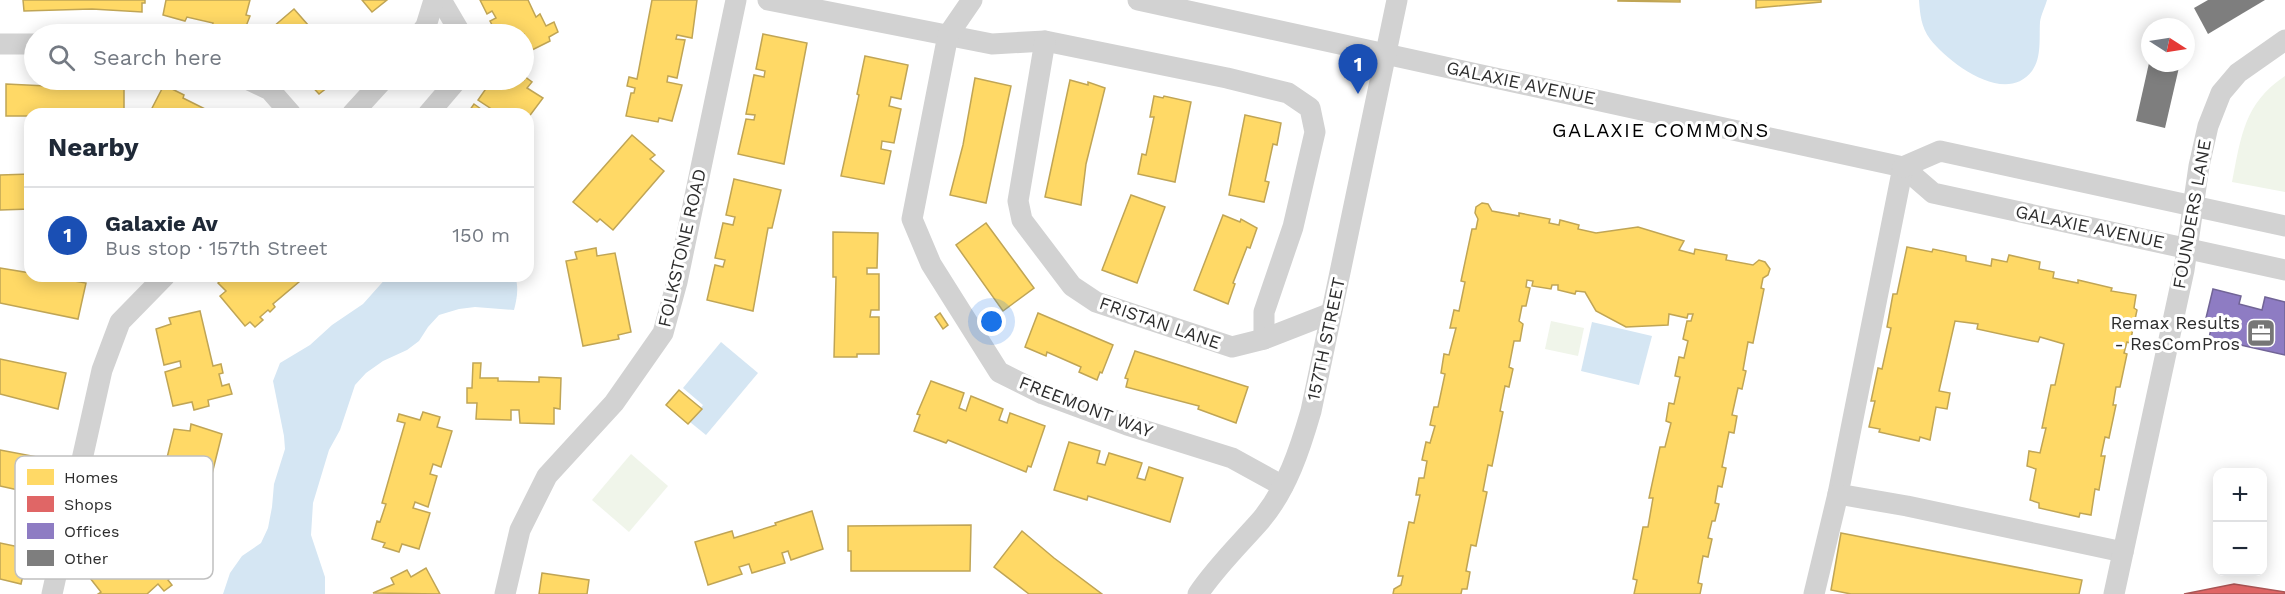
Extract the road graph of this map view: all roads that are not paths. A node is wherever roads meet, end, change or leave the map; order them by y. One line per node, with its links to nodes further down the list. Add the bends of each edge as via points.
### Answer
1 (434, 0): 8 (street)
2 (441, 0): 9 (street)
3 (736, 0): 36 (street, FOLKSTONE ROAD, via 663,333 614,403 547,476 520,530)
4 (768, 0): 10 (street)
5 (972, 0): 10 (street, FREEMONT WAY)
6 (1138, 0): 15 (street, GALAXIE AVENUE)
7 (1397, 0): 15 (street, 157TH STREET)
8 (427, 24)
9 (455, 24)
10 (948, 35): 12 (street, via 992,44); 31 (street, FREEMONT WAY, via 912,219 931,264 999,372 1043,394 1232,458)
11 (2285, 40): 23 (street, FOUNDERS LANE, via 2238,73 2221,93 2208,126)
12 (1045, 41): 29 (street, FRISTAN LANE, via 1018,201 1022,220 1072,286 1096,302 1232,347); 29 (street, via 1288,93 1310,108 1315,132 1293,227 1264,312)
13 (0, 44): 14 (street)
14 (24, 44)
15 (1386, 54): 22 (street, GALAXIE AVENUE); 28 (street, 157TH STREET)
16 (270, 90): 19 (street)
17 (377, 90): 20 (street)
18 (448, 90): 21 (street)
19 (286, 108)
20 (365, 108)
21 (433, 108)
22 (1903, 167): 23 (street, via 1940,151); 25 (street, GALAXIE AVENUE, via 1933,192); 32 (street)
23 (2193, 207): 24 (street); 25 (street, FOUNDERS LANE)
24 (2285, 226)
25 (2187, 248): 26 (street, GALAXIE AVENUE); 33 (street, FOUNDERS LANE)
26 (2285, 270)
27 (159, 282): 30 (street, via 120,322 102,370)
28 (1331, 313): 29 (street, FRISTAN LANE); 31 (street, 157TH STREET, via 1311,411)
29 (1264, 339)
30 (83, 456)
31 (1283, 486): 37 (street, 157TH STREET, via 1262,518 1210,575)
32 (1838, 494): 33 (street); 38 (street)
33 (2123, 552): 39 (street, FOUNDERS LANE)
34 (55, 579): 35 (street)
35 (52, 594)
36 (505, 594)
37 (1198, 594)
38 (1814, 594)
39 (2114, 594)

